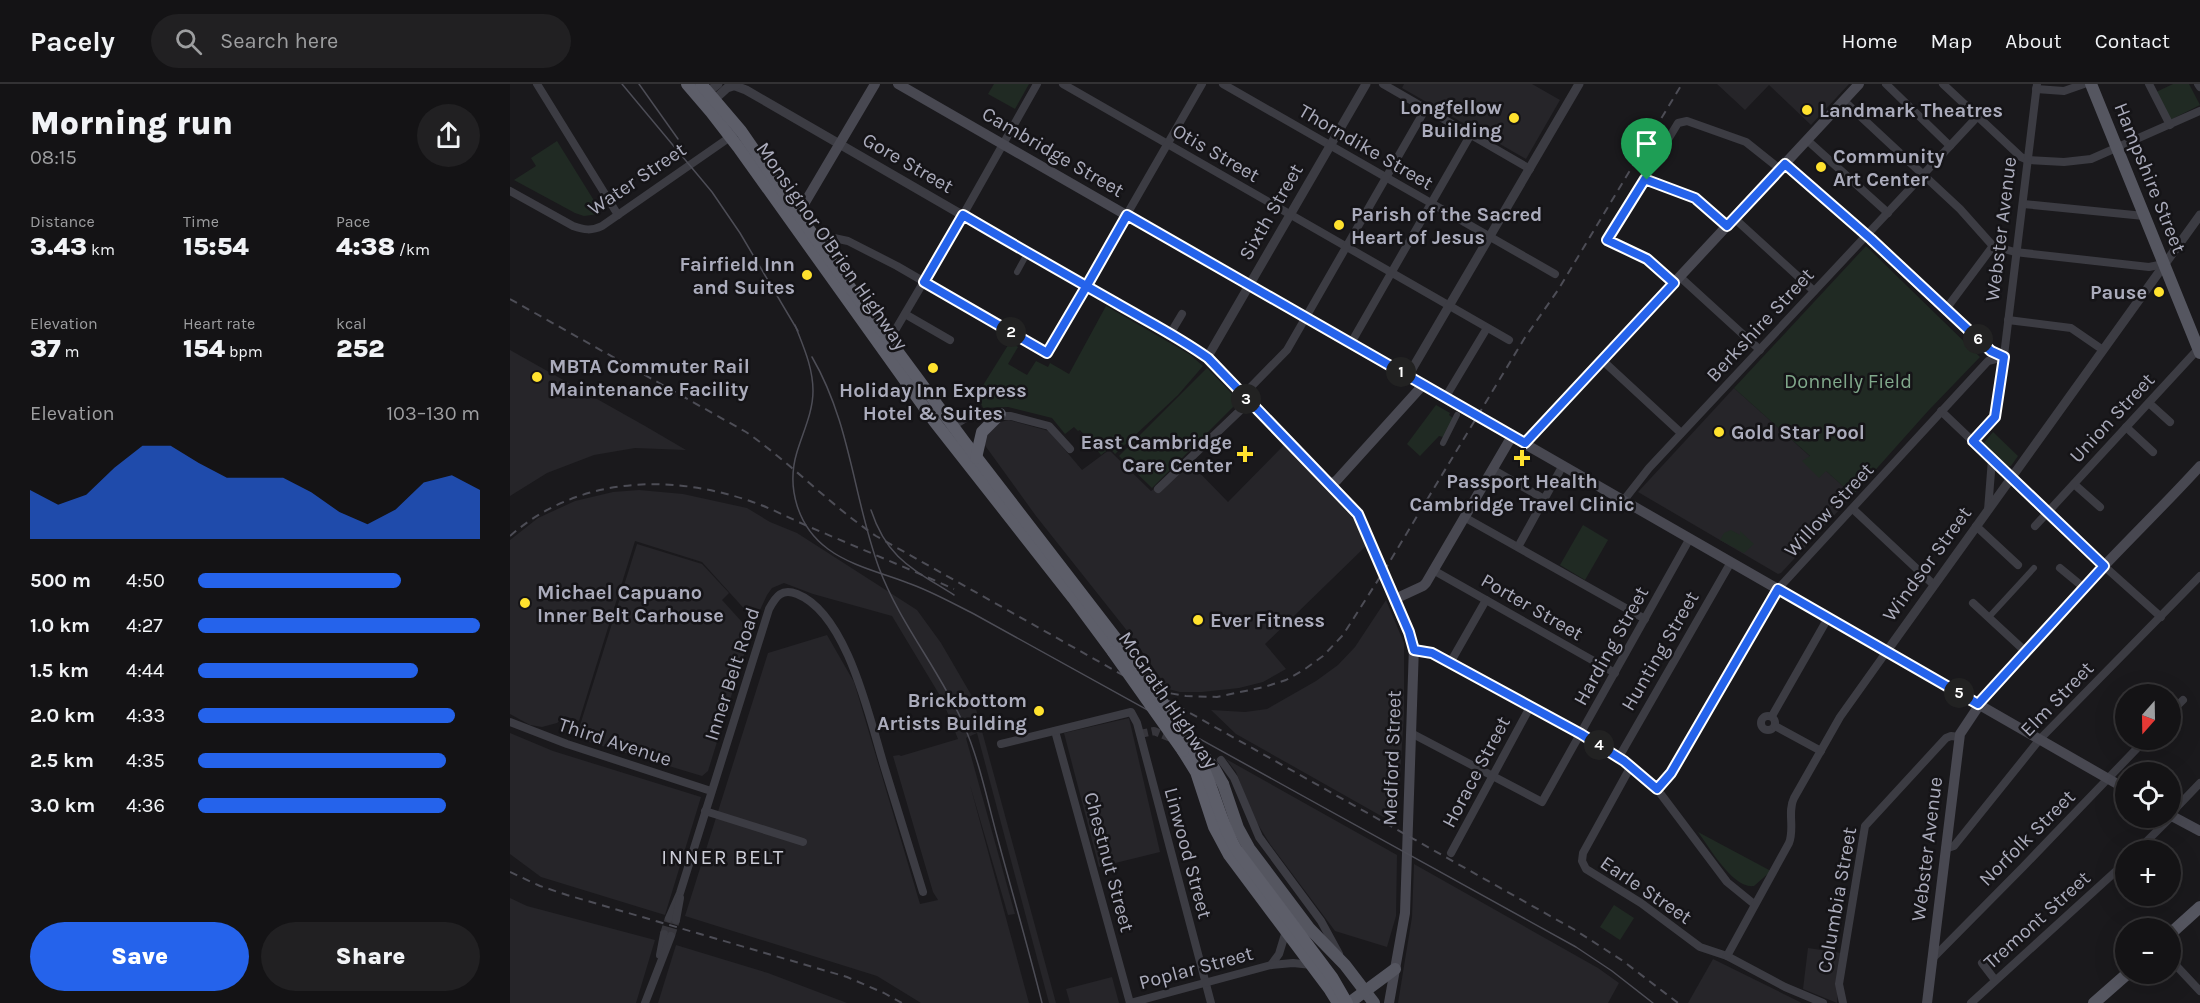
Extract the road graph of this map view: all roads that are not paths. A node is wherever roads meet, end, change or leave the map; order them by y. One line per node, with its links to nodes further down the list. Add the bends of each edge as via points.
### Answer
1 (537, 84): 48 (street)
2 (687, 84): 28 (highway, Monsignor O'Brien Highway)
3 (875, 84): 31 (main road)
4 (898, 84): 33 (main road, Cambridge Street)
5 (1037, 84): 33 (street)
6 (1064, 84): 32 (street, Otis Street)
7 (1202, 84): 32 (street)
8 (1223, 84): 34 (street, Thorndike Street)
9 (1366, 84): 34 (street, Sixth Street)
10 (1383, 84): 23 (street)
11 (1579, 84): 39 (street)
12 (1859, 84): 22 (main road)
13 (1886, 84): 35 (street)
14 (1943, 84): 25 (street)
15 (2084, 84): 19 (street, via 2064,91)
16 (2091, 84): 36 (main road, Hampshire Street)
17 (2149, 84): 26 (street)
18 (733, 85): 20 (street, Gore Street); 21 (street, Gore Street)
19 (2037, 86): 37 (street, Webster Avenue)
20 (748, 87): 31 (street, Gore Street)
21 (710, 90): 29 (highway, Monsignor O'Brien Highway)
22 (1844, 101): 30 (main road); 40 (street)
23 (1426, 108): 27 (street); 41 (street)
24 (2200, 111): 26 (street)
25 (1977, 117): 35 (street, Berkshire Street); 37 (street)
26 (2169, 125): 36 (street)
27 (1471, 135): 39 (street); 44 (street)
28 (730, 136): 29 (street); 48 (street, Water Street); 53 (highway, Monsignor O'Brien Highway)
29 (747, 139): 53 (highway, Monsignor O'Brien Highway)
30 (1807, 140): 38 (main road); 46 (street)
31 (840, 144): 49 (street, Gore Street); 53 (main road)
32 (1168, 144): 47 (street, Otis Street); 50 (street)
33 (1004, 145): 49 (street); 50 (main road, Cambridge Street)
34 (1330, 146): 41 (street, Thorndike Street); 47 (street, Sixth Street)
35 (1950, 146): 40 (street, Berkshire Street)
36 (2117, 148): 37 (street, via 2091,159); 52 (main road, Hampshire Street)
37 (2028, 160): 45 (street, Webster Avenue)
38 (1783, 166): 42 (street, via 1746,142 1684,120 1675,126); 54 (main road); 55 (street)
39 (1530, 169): 56 (street)
40 (1923, 175): 46 (street, Berkshire Street); 58 (street)
41 (1386, 178): 44 (street, Thorndike Street); 59 (street)
42 (1645, 179): 54 (street, via 1695,198); 66 (street, via 1607,240 1647,259)
43 (510, 191): 48 (street, Water Street, via 585,230 598,228)
44 (1431, 203): 56 (street, Thorndike Street); 64 (street)
45 (2023, 204): 52 (street); 61 (street, Webster Avenue)
46 (1888, 213): 55 (street, Berkshire Street)
47 (1291, 214): 59 (street, Otis Street); 69 (street, Sixth Street)
48 (618, 215)
49 (963, 215): 60 (street, Gore Street); 67 (street)
50 (1127, 215): 68 (street); 69 (main road, Cambridge Street)
51 (2200, 215): 62 (street, Windsor Street)
52 (2144, 216): 62 (main road, Hampshire Street)
53 (795, 218): 57 (highway, Monsignor O'Brien Highway); 99 (highway, Monsignor O'Brien Highway)
54 (1731, 222): 66 (main road); 70 (street)
55 (1867, 236): 70 (street, Berkshire Street); 72 (street)
56 (1489, 237): 65 (street, Thorndike Street); 71 (street)
57 (815, 239): 67 (street, via 845,240); 79 (highway, Monsignor O'Brien Highway)
58 (1993, 246): 61 (street); 72 (street)
59 (1346, 247): 64 (street, Otis Street); 75 (street)
60 (1028, 252): 63 (street); 68 (street, Gore Street)
61 (2016, 252): 62 (street, via 2150,267); 76 (street, Webster Avenue)
62 (2164, 264): 84 (street, Windsor Street); 85 (main road, Hampshire Street)
63 (1017, 272)
64 (1391, 273): 71 (street, Otis Street); 82 (street)
65 (1555, 274)
66 (1677, 280): 83 (street); 88 (main road)
67 (924, 282): 68 (street, via 1047,353); 73 (street)
68 (1086, 286): 78 (street, Gore Street)
69 (1250, 286): 75 (main road, Cambridge Street); 87 (street, Sixth Street)
70 (1814, 291): 83 (street, Berkshire Street)
71 (1448, 306): 77 (street, Otis Street); 89 (street)
72 (1946, 309): 86 (street, via 1991,351)
73 (905, 314): 79 (street); 80 (street)
74 (1182, 314): 78 (street)
75 (1306, 318): 82 (main road, Cambridge Street); 92 (street, via 1287,350)
76 (2008, 320): 84 (street, via 2071,328); 86 (street, Webster Avenue)
77 (1487, 328): 81 (street, Otis Street); 91 (street)
78 (1170, 334): 87 (street, Gore Street)
79 (890, 339): 99 (highway, Monsignor O'Brien Highway)
80 (950, 340)
81 (1509, 340)
82 (1351, 343): 89 (main road, Cambridge Street)
83 (1760, 350): 100 (street, Berkshire Street)
84 (2103, 350): 112 (street, Windsor Street)
85 (2200, 350): 93 (street, Union Street)
86 (2004, 357): 94 (street, Willow Street, via 1988,361); 102 (street, Webster Avenue, via 1995,417)
87 (1208, 358): 92 (street, Gore Street)
88 (1602, 360): 100 (street); 104 (main road)
89 (1408, 376): 90 (main road, Cambridge Street)
90 (1423, 385): 91 (main road, Cambridge Street); 113 (main road)
91 (1445, 398): 101 (main road, Cambridge Street)
92 (1246, 399): 113 (street, Gore Street); 115 (street)
93 (2149, 403): 97 (street); 98 (street, Union Street)
94 (1941, 411): 102 (street); 119 (street, Willow Street)
95 (1000, 414): 99 (street, via 970,417); 105 (street, via 1049,426); 107 (highway, via 982,432)
96 (1457, 415): 103 (street)
97 (2170, 422)
98 (2126, 428): 106 (street); 114 (street, Union Street)
99 (948, 429): 107 (highway, McGrath Highway); 146 (highway, McGrath Highway, via 1076,603)
100 (1681, 434): 117 (street, Berkshire Street)
101 (1512, 436): 104 (main road, Cambridge Street); 111 (main road)
102 (1973, 441): 108 (street)
103 (1443, 443)
104 (1525, 443): 109 (main road, Cambridge Street)
105 (1070, 449)
106 (2153, 452)
107 (976, 458): 146 (highway, McGrath Highway)
108 (1992, 459): 112 (street); 120 (street)
109 (1563, 465): 116 (street); 117 (main road, Cambridge Street)
110 (2200, 466): 130 (main road)
111 (1492, 470): 116 (street); 122 (main road)
112 (2011, 477): 120 (street, Windsor Street); 121 (street)
113 (1330, 484): 123 (main road, Gore Street)
114 (2074, 484): 118 (street); 121 (street, Union Street)
115 (1158, 489)
116 (1544, 499): 127 (street)
117 (1624, 500): 126 (main road, Cambridge Street)
118 (2100, 507)
119 (1853, 509): 135 (street); 137 (street, Willow Street)
120 (1988, 510): 124 (street, Windsor Street)
121 (2048, 512): 125 (street, Union Street); 130 (street)
122 (1464, 517): 127 (street); 133 (main road)
123 (1363, 524): 138 (main road, Medford Street)
124 (1976, 526): 129 (street); 135 (street, Windsor Street)
125 (2035, 526)
126 (1690, 538): 128 (main road, Cambridge Street); 144 (street, Harding Street)
127 (1518, 547): 144 (street)
128 (1731, 562): 137 (main road, Cambridge Street); 165 (street, Hunting Street)
129 (2018, 565)
130 (2104, 566): 136 (main road); 142 (street)
131 (2034, 568): 141 (street)
132 (2061, 568): 136 (street)
133 (1433, 570): 138 (main road, via 1423,586); 139 (street, Porter Street)
134 (2200, 576): 142 (street, Elm Street)
135 (1934, 585): 147 (street, Windsor Street)
136 (2083, 588): 148 (main road)
137 (1778, 589): 143 (main road, Cambridge Street); 172 (street, Willow Street, via 1670,776)
138 (1395, 599): 145 (main road, Medford Street)
139 (1486, 600): 149 (street); 150 (street, Porter Street)
140 (1973, 603): 141 (street)
141 (1989, 617): 148 (street)
142 (2161, 617): 161 (street, Elm Street)
143 (1828, 618): 147 (main road, Cambridge Street); 153 (street)
144 (1645, 619): 150 (street, Harding Street)
145 (1414, 650): 149 (street, via 1428,651); 158 (main road, Medford Street)
146 (1118, 651): 154 (highway, McGrath Highway, bridge); 189 (highway, McGrath Highway, bridge, via 1196,772 1226,850)
147 (1887, 651): 151 (main road, Cambridge Street); 164 (street, Windsor Street)
148 (2026, 652): 151 (main road)
149 (1450, 663): 152 (street)
150 (1614, 673): 159 (street, Harding Street)
151 (1978, 704): 160 (main road, Webster Avenue); 161 (main road, Cambridge Street)
152 (1530, 707): 159 (street); 168 (street, Horace Street)
153 (1772, 716): 156 (street); 156 (street, via 1764,717 1761,725 1768,730)
154 (1175, 721): 196 (main road, McGrath Highway, bridge, via 1214,768 1249,848 1310,929); 208 (highway, McGrath Highway, bridge, via 1204,768 1236,849)
155 (510, 722): 173 (street, Third Avenue, via 553,740)
156 (1775, 726): 164 (street)
157 (1055, 730): 162 (street); 200 (street, Linwood Street, via 1131,712); 205 (street, Chestnut Street)
158 (1411, 733): 168 (street); 197 (main road, Medford Street, via 1405,913)
159 (1581, 734): 165 (street); 168 (street, Harding Street, via 1542,802)
160 (1959, 737): 181 (main road, Webster Avenue); 212 (street, Columbia Street, via 1946,738 1865,826 1839,984)
161 (2040, 739): 169 (main road, Cambridge Street); 181 (street, Elm Street, via 1954,846)
162 (1001, 744)
163 (2136, 750): 169 (street, Norfolk Street)
164 (1821, 751): 185 (street, Windsor Street, via 1792,802 1790,840)
165 (1619, 757): 167 (street)
166 (1221, 760): 196 (street, via 1234,778 1259,837 1321,921)
167 (1631, 766): 172 (street); 191 (street, Earle Street, via 1583,853 1583,866 1700,947)
168 (1493, 776): 182 (street, Horace Street)
169 (2108, 779): 170 (main road, Cambridge Street); 192 (street, Norfolk Street)
170 (2115, 783)
171 (2200, 783): 174 (street)
172 (1657, 789): 185 (street, via 1718,872)
173 (711, 791): 175 (street, Inner Belt Road); 184 (street, Inner Belt Road, via 772,603 782,592 803,596 828,620 850,660)
174 (2181, 805)
175 (705, 811): 180 (street); 187 (street, Inner Belt Road)
176 (2181, 821): 178 (main road)
177 (2159, 828): 179 (street)
178 (2200, 831)
179 (2148, 840)
180 (803, 842)
181 (1945, 849): 192 (main road, Webster Avenue)
182 (1451, 853)
183 (2115, 872): 199 (street, Tremont Street)
184 (923, 892)
185 (1754, 904): 191 (street, Windsor Street)
186 (2200, 907): 188 (main road)
187 (672, 919)
188 (2181, 924)
189 (1286, 931): 194 (street, Poplar Street); 195 (highway, McGrath Highway)
190 (668, 935): 204 (street)
191 (1726, 956): 211 (street)
192 (1932, 959): 213 (main road, Webster Avenue)
193 (1982, 963): 199 (street)
194 (1271, 965): 195 (street, Poplar Street); 200 (street, Poplar Street)
195 (1312, 965): 207 (highway, McGrath Highway)
196 (1346, 966): 202 (main road, McGrath Highway)
197 (1395, 969): 202 (main road); 210 (main road, Medford Street)
198 (2181, 971): 203 (street)
199 (1995, 980): 214 (street, Tremont Street)
200 (1205, 982): 205 (street, Poplar Street); 206 (street, Linwood Street)
201 (2116, 984): 215 (main road)
202 (1365, 991): 208 (main road); 209 (main road, McGrath Highway)
203 (2200, 991)
204 (645, 1003)
205 (1130, 1003)
206 (1211, 1003)
207 (1338, 1003)
208 (1348, 1003)
209 (1374, 1003)
210 (1389, 1003)
211 (1823, 1003)
212 (1843, 1003)
213 (1927, 1003)
214 (1971, 1003)
215 (2094, 1003)

